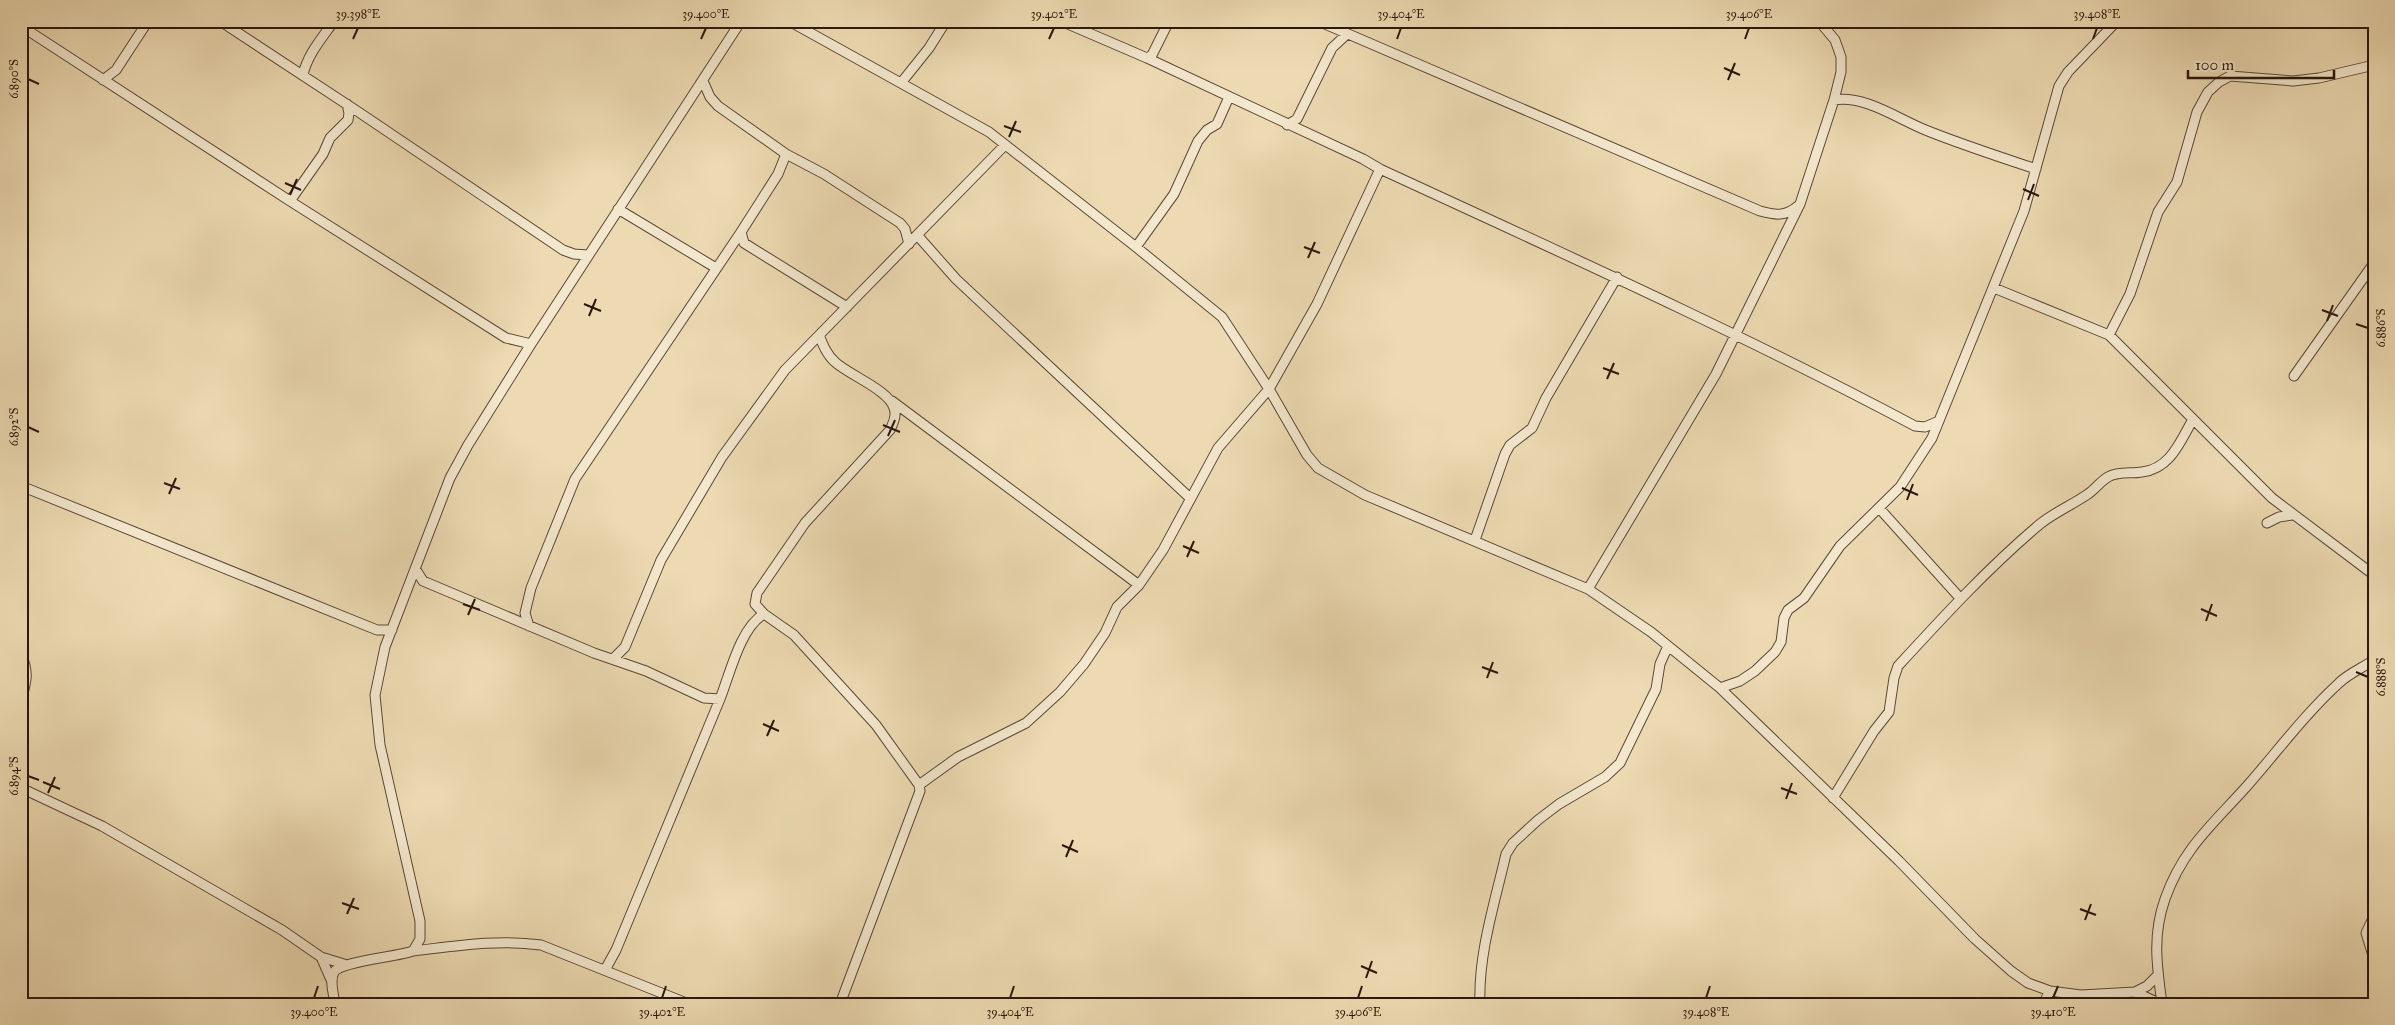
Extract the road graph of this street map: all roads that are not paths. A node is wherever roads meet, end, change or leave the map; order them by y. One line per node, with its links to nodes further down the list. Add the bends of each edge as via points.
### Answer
1 (148, 21): 17 (street, via 116,70)
2 (220, 21): 16 (street)
3 (334, 21): 16 (street, via 315,48)
4 (742, 21): 18 (street)
5 (789, 21): 19 (street)
6 (946, 21): 19 (street)
7 (1061, 21): 14 (street)
8 (1169, 21): 14 (street, via 1152,55)
9 (1318, 21): 13 (street)
10 (1819, 21): 21 (street, via 1835,40 1841,57)
11 (2117, 21): 27 (street, via 2068,72 2059,86)
12 (21, 26): 17 (street)
13 (1347, 34): 23 (street, via 1332,48 1297,118); 29 (street, via 1760,211 1777,215 1790,213)
14 (1147, 58): 20 (street)
15 (2374, 65): 43 (street, via 2319,78 2293,80 2230,76 2208,92 2197,112 2177,182 2158,212 2130,294)
16 (303, 75): 22 (street)
17 (103, 80): 28 (street)
18 (704, 81): 25 (street, via 710,97 718,106); 30 (street)
19 (901, 83): 24 (street, via 988,132)
20 (1229, 97): 23 (street); 34 (street, via 1217,124 1198,141 1174,194)
21 (1834, 100): 27 (street, via 1844,99 1872,106 1927,131); 29 (street)
22 (347, 104): 28 (street, via 348,120 330,138 323,154); 35 (street, via 563,250)
23 (1288, 125): 26 (street)
24 (1004, 146): 32 (street); 34 (street)
25 (786, 154): 31 (street, via 778,174); 33 (street, via 824,174 900,223)
26 (1380, 169): 38 (street); 46 (street, via 1317,304)
27 (2036, 169): 39 (street, via 2024,211)
28 (290, 201): 44 (street, via 506,338)
29 (1800, 204): 42 (street)
30 (618, 209): 35 (street); 37 (street)
31 (741, 232): 37 (street); 40 (street, via 744,244)
32 (918, 236): 33 (street); 51 (street, via 956,279)
33 (909, 244): 40 (street)
34 (1136, 247): 46 (street, via 1222,317)
35 (588, 255): 44 (street)
36 (2374, 263): 45 (street)
37 (716, 268): 62 (street, via 575,480 531,588 525,613)
38 (1617, 278): 42 (street); 55 (street, via 1546,398 1532,428 1510,445 1505,454)
39 (1994, 288): 43 (street); 48 (street)
40 (847, 307): 41 (street)
41 (819, 335): 47 (street, via 834,362); 66 (street, via 785,370 722,457 661,560 625,647)
42 (1736, 335): 48 (street, via 1915,426 1925,428); 59 (street)
43 (2109, 335): 49 (street)
44 (531, 344): 56 (street, via 450,478)
45 (2294, 376)
46 (1269, 388): 51 (street, via 1218,448); 55 (street, via 1307,455 1318,468 1365,495)
47 (887, 398): 58 (street); 61 (street, via 894,406 895,417 890,430 805,523 757,592 755,604)
48 (1939, 420): 52 (street, via 1932,438 1900,487)
49 (2192, 421): 53 (street); 60 (street, via 2172,456 2163,464 2143,472 2123,472 2108,477 2088,494 2061,508)
50 (21, 486): 63 (street, via 377,630)
51 (1190, 498): 58 (street, via 1163,550)
52 (1879, 508): 60 (street); 68 (street, via 1840,546 1804,598 1788,610 1781,642 1775,652 1740,682)
53 (2292, 515): 54 (street); 57 (street)
54 (2267, 523)
55 (1476, 540): 59 (street)
56 (416, 570): 62 (street, via 423,580); 63 (street)
57 (2374, 575)
58 (1139, 585): 71 (street, via 1117,607 1105,633 1060,692 1026,723 958,757)
59 (1588, 589): 64 (street)
60 (1960, 598): 73 (street, via 1898,666 1889,712)
61 (764, 614): 69 (street, via 746,631); 71 (street, via 801,642 876,725)
62 (529, 626): 66 (street)
63 (392, 630): 75 (street, via 375,695 380,744 420,922 420,939)
64 (1668, 646): 68 (street); 87 (street, via 1660,664 1656,689 1620,763 1538,820 1506,854 1487,941 1479,988)
65 (21, 653): 70 (street, via 28,670)
66 (613, 659): 69 (street, via 704,698)
67 (2374, 660): 80 (street, via 2340,682 2296,728 2208,826 2178,867 2156,933)
68 (1720, 688): 73 (street)
69 (720, 699): 79 (street)
70 (21, 701)
71 (919, 784): 86 (street, via 920,791)
72 (21, 788): 76 (street, via 102,826 168,863 282,930)
73 (1832, 798): 82 (street, via 1975,939 2028,983)
74 (2374, 916): 77 (street, via 2366,933)
75 (413, 952): 78 (street); 79 (street, via 466,944 520,942 541,945)
76 (321, 957): 78 (street); 81 (street)
77 (2374, 959)
78 (344, 964): 81 (street, via 334,972)
79 (605, 970): 85 (street)
80 (2158, 975): 83 (street); 89 (street)
81 (332, 982): 84 (street)
82 (2050, 991): 83 (street, via 2081,995); 88 (street)
83 (2135, 992): 89 (street)
84 (335, 1004)
85 (690, 1004)
86 (840, 1004)
87 (1480, 1004)
88 (2043, 1004)
89 (2161, 1004)

